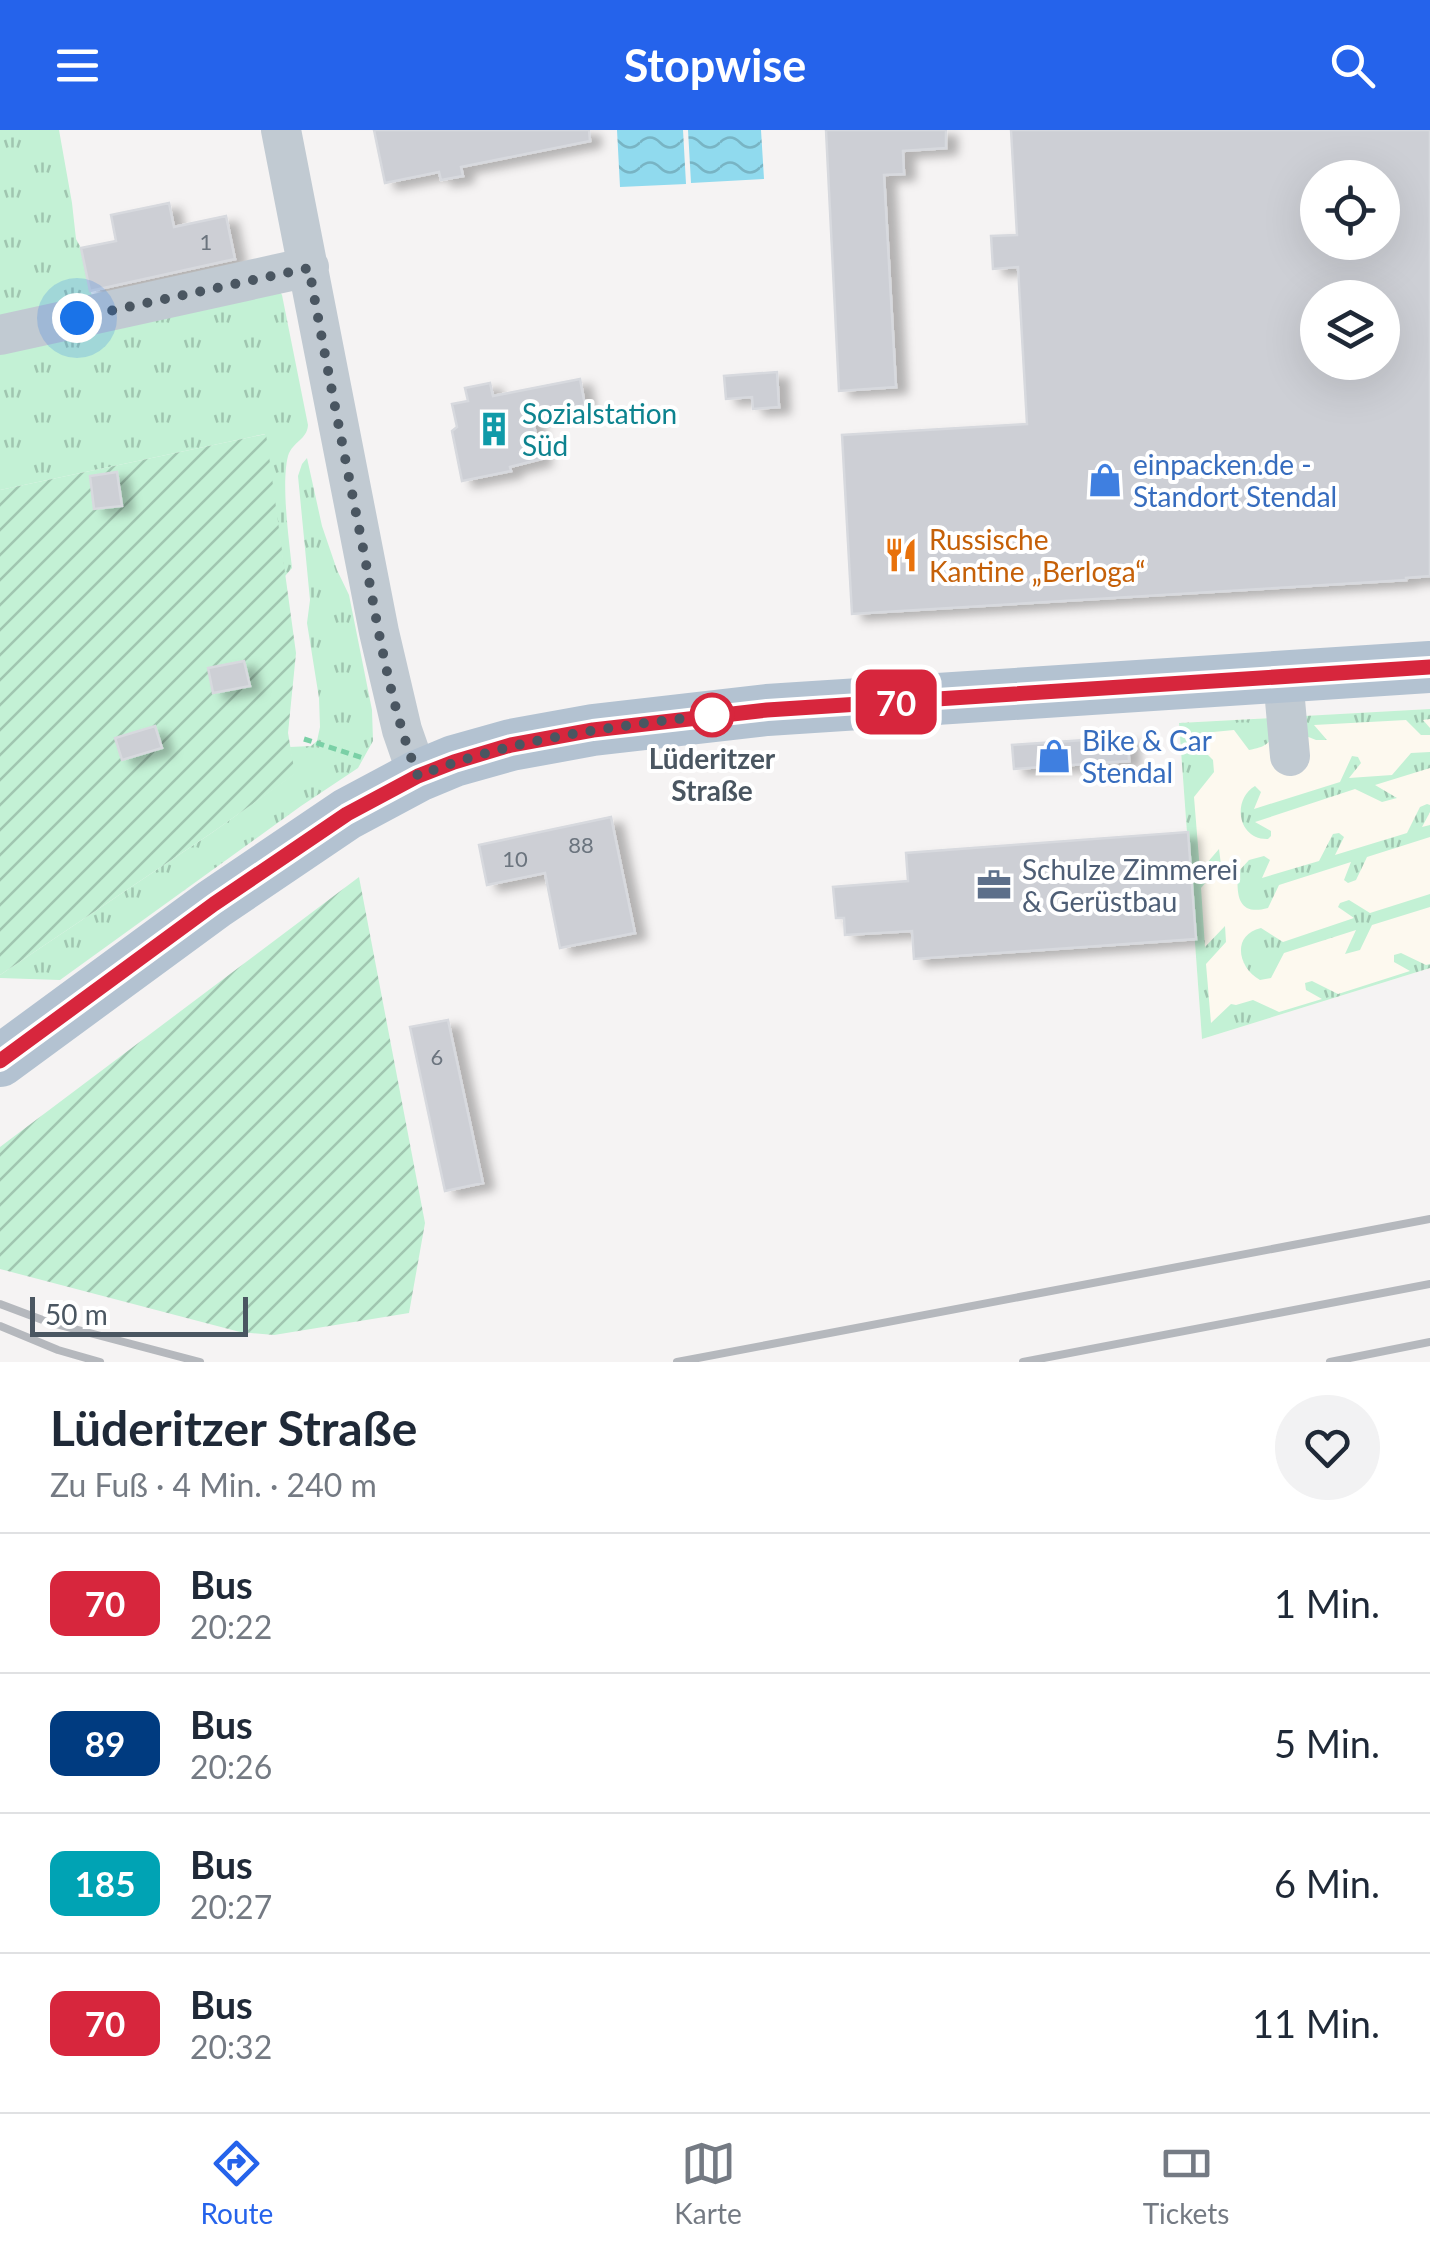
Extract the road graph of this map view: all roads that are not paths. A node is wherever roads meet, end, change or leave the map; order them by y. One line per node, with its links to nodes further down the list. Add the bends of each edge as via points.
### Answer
1 (281, 130): 2 (street)
2 (309, 268): 3 (street); 7 (street, via 402,730)
3 (0, 335)
4 (1430, 667): 5 (main road)
5 (1283, 678): 6 (street); 7 (main road, via 683,718)
6 (1290, 756)
7 (393, 768): 8 (main road, via 347,814)
8 (0, 1061)

